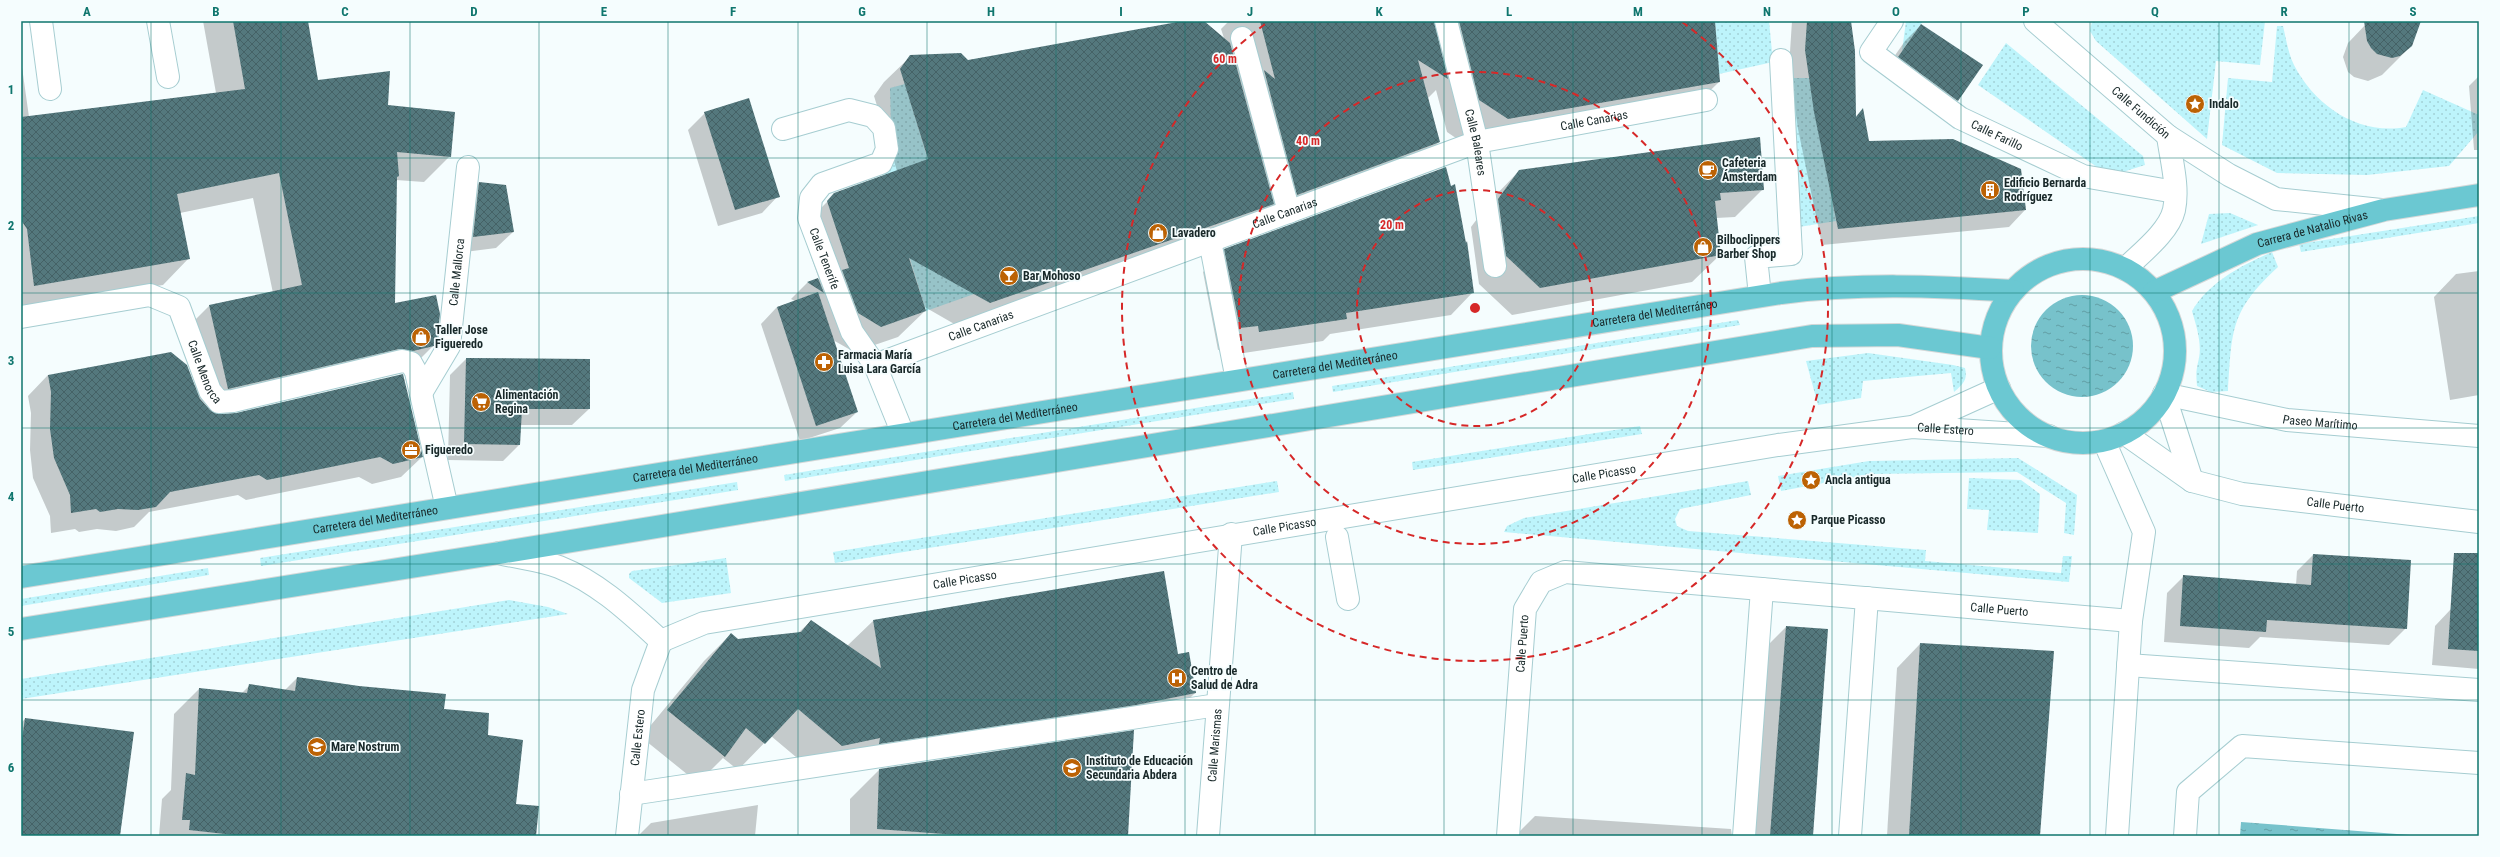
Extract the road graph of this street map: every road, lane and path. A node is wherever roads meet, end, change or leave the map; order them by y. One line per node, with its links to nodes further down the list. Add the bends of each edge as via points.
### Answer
1 (41, 21): 9 (street)
2 (158, 21): 8 (street)
3 (1446, 21): 13 (street, Calle Baleares)
4 (1892, 21): 15 (street, Calle Farillo, via 1870,52 1960,118 2083,176)
5 (2035, 21): 12 (street, Calle Fundición)
6 (1242, 38): 18 (street)
7 (1781, 60): 24 (street, via 1791,254 1756,257)
8 (168, 77)
9 (50, 89)
10 (1706, 100): 13 (street, Calle Canarias)
11 (783, 129): 27 (street, Calle Tenerife, via 850,110 873,116 884,128 887,149 880,163 822,184 810,198 810,218 852,332)
12 (2168, 136): 15 (street, Calle Fundición); 17 (street, via 2229,174 2276,199)
13 (1476, 142): 18 (street, Calle Canarias); 20 (street, Calle Baleares)
14 (468, 167): 30 (street, Calle Mallorca, via 449,346)
15 (2175, 192): 21 (street, Calle Fundición, via 2174,211 2158,238)
16 (2479, 195): 17 (highway, Carrera de Natalio Rivas)
17 (2384, 210): 23 (highway, Carrera de Natalio Rivas, via 2257,244)
18 (1289, 212): 19 (street, Calle Canarias)
19 (1210, 241): 27 (street, Calle Canarias); 28 (street)
20 (1495, 266)
21 (2125, 269): 22 (highway, via 2097,260 2068,260 2042,268); 23 (highway, via 2140,278)
22 (2012, 291): 24 (highway, Carretera del Mediterráneo, via 1925,285 1821,288); 26 (highway, via 1999,312)
23 (2154, 292): 31 (highway, via 2168,314 2175,341 2174,369)
24 (1760, 296): 28 (highway, Carretera del Mediterráneo)
25 (21, 317): 30 (street, Calle Menorca, via 150,295 179,306 210,391 219,402 233,401 402,361 411,363)
26 (1990, 348): 29 (highway, via 1992,369); 43 (highway, via 1898,335 1812,336)
27 (875, 365): 34 (street, Calle Tenerife)
28 (1237, 380): 34 (highway, Carretera del Mediterráneo)
29 (1999, 388): 32 (street, Calle Estero); 35 (highway, via 2015,413 2031,427)
30 (421, 394): 39 (street)
31 (2164, 394): 33 (highway, via 2147,417); 36 (street, Paseo Marítimo, via 2287,420); 38 (street)
32 (1912, 427): 35 (street, Calle Estero); 41 (street, Calle Picasso, via 1778,445)
33 (2124, 433): 37 (highway); 38 (street, Calle Puerto)
34 (903, 434): 39 (highway, Carretera del Mediterráneo)
35 (2049, 436): 37 (highway, via 2073,443)
36 (2479, 436)
37 (2104, 441): 48 (street, via 2144,532)
38 (2192, 481): 40 (street, Calle Puerto, via 2242,494)
39 (447, 508): 44 (highway, Carretera del Mediterráneo)
40 (2479, 522)
41 (1231, 534): 50 (street, Calle Picasso, via 704,623); 53 (street, Calle Marismas)
42 (1337, 537): 47 (street)
43 (499, 553): 49 (highway); 50 (street, via 559,567 580,578 614,598)
44 (21, 577)
45 (1762, 589): 46 (street, Calle Puerto); 58 (street, Calle Puerto, via 1565,572 1541,582 1525,608); 59 (street)
46 (1867, 598): 48 (street, Calle Puerto); 60 (street)
47 (1348, 599)
48 (2131, 621): 51 (street)
49 (21, 629)
50 (661, 641): 55 (street, Calle Estero, via 643,690)
51 (2128, 665): 52 (street); 61 (street)
52 (2479, 690)
53 (1217, 705): 55 (street); 57 (street, Calle Marismas)
54 (2479, 763): 62 (street, via 2242,746 2188,792)
55 (631, 794): 56 (street, Calle Estero)
56 (627, 836)
57 (1208, 836)
58 (1508, 836)
59 (1744, 836)
60 (1850, 836)
61 (2117, 836)
62 (2185, 836)

